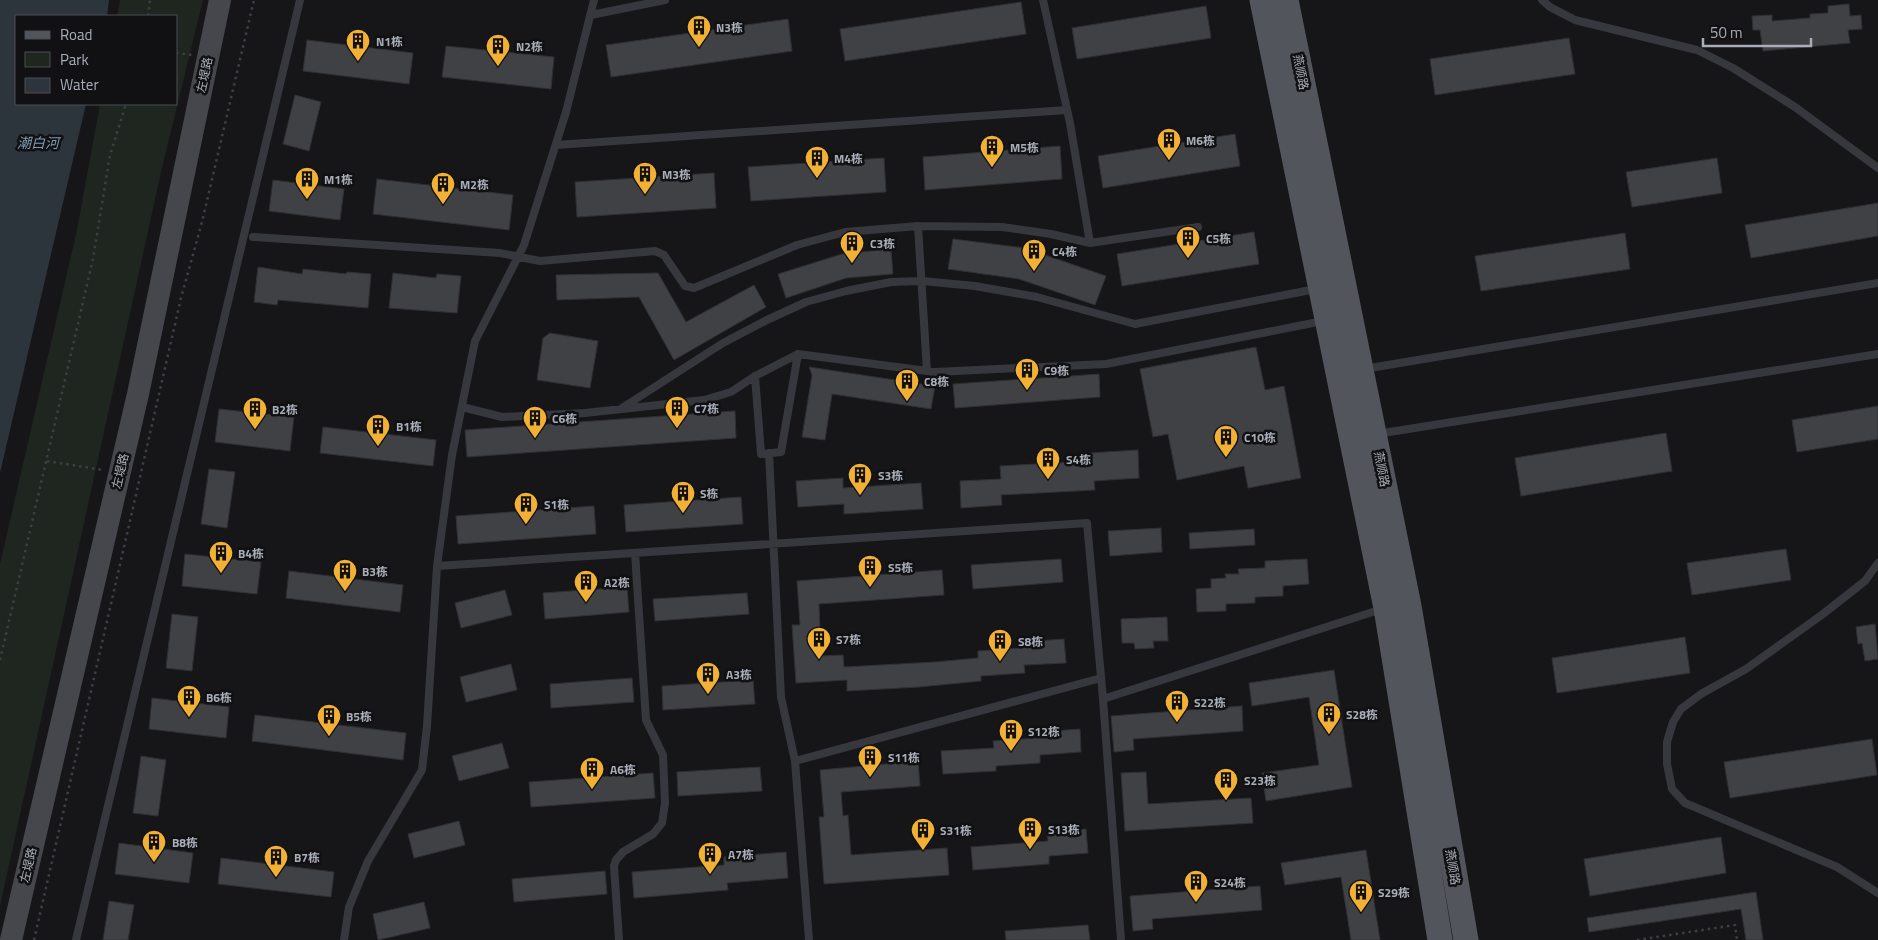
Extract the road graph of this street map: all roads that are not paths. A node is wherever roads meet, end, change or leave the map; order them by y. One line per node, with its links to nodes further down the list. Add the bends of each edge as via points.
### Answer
1 (220, 0): 40 (street, 左堤路, via 119,473)
2 (300, 0): 41 (lane)
3 (594, 0): 9 (lane)
4 (665, 0): 9 (lane)
5 (1043, 0): 10 (lane)
6 (1262, 0): 20 (main road, 燕顺路)
7 (1286, 0): 24 (main road, 燕顺路)
8 (1542, 0): 12 (lane, via 1575,20 1697,50 1733,68 1795,107)
9 (590, 15): 11 (lane)
10 (1067, 110): 11 (lane); 16 (lane)
11 (556, 145): 17 (lane)
12 (1878, 168)
13 (918, 226): 16 (lane, via 1002,227); 17 (lane, via 845,232 797,245 694,288 685,286 664,255 655,250 540,261); 18 (lane)
14 (1198, 227): 16 (lane)
15 (252, 237): 17 (lane, via 500,253)
16 (1090, 243)
17 (518, 257): 27 (lane, via 475,341)
18 (922, 281): 20 (lane, via 1037,297 1135,324); 25 (lane); 28 (lane, via 891,282 806,302 723,343)
19 (1878, 283): 24 (lane)
20 (1321, 288): 21 (main road, 燕顺路)
21 (1327, 320): 25 (lane, via 1106,364); 35 (main road, 燕顺路)
22 (798, 354): 25 (lane); 26 (lane); 30 (lane, via 781,452)
23 (1878, 354): 29 (lane)
24 (1362, 370): 29 (main road, 燕顺路)
25 (927, 371)
26 (755, 376): 28 (lane, via 730,392 704,400); 30 (lane, via 761,454)
27 (462, 406): 28 (lane, via 502,417); 34 (lane)
28 (621, 409)
29 (1375, 434): 47 (main road, 燕顺路, via 1411,616)
30 (769, 453): 31 (lane)
31 (774, 544): 32 (lane); 36 (lane, via 1087,523); 38 (lane, via 781,697)
32 (635, 553): 34 (lane); 43 (lane, via 646,720 663,754 666,803 662,822 653,834 623,852 616,860)
33 (1878, 563): 39 (lane, via 1866,581 1823,614 1746,669 1681,709 1667,742 1672,789 1685,803 1837,867)
34 (437, 566): 42 (lane, via 422,770 368,861 349,907)
35 (1386, 608): 37 (lane); 46 (main road, 燕顺路)
36 (1101, 678): 37 (lane); 38 (lane)
37 (1103, 699): 45 (lane)
38 (795, 761): 44 (lane)
39 (1878, 893)
40 (11, 940)
41 (76, 940)
42 (344, 940)
43 (619, 940)
44 (809, 940)
45 (1121, 940)
46 (1440, 940)
47 (1466, 940)

